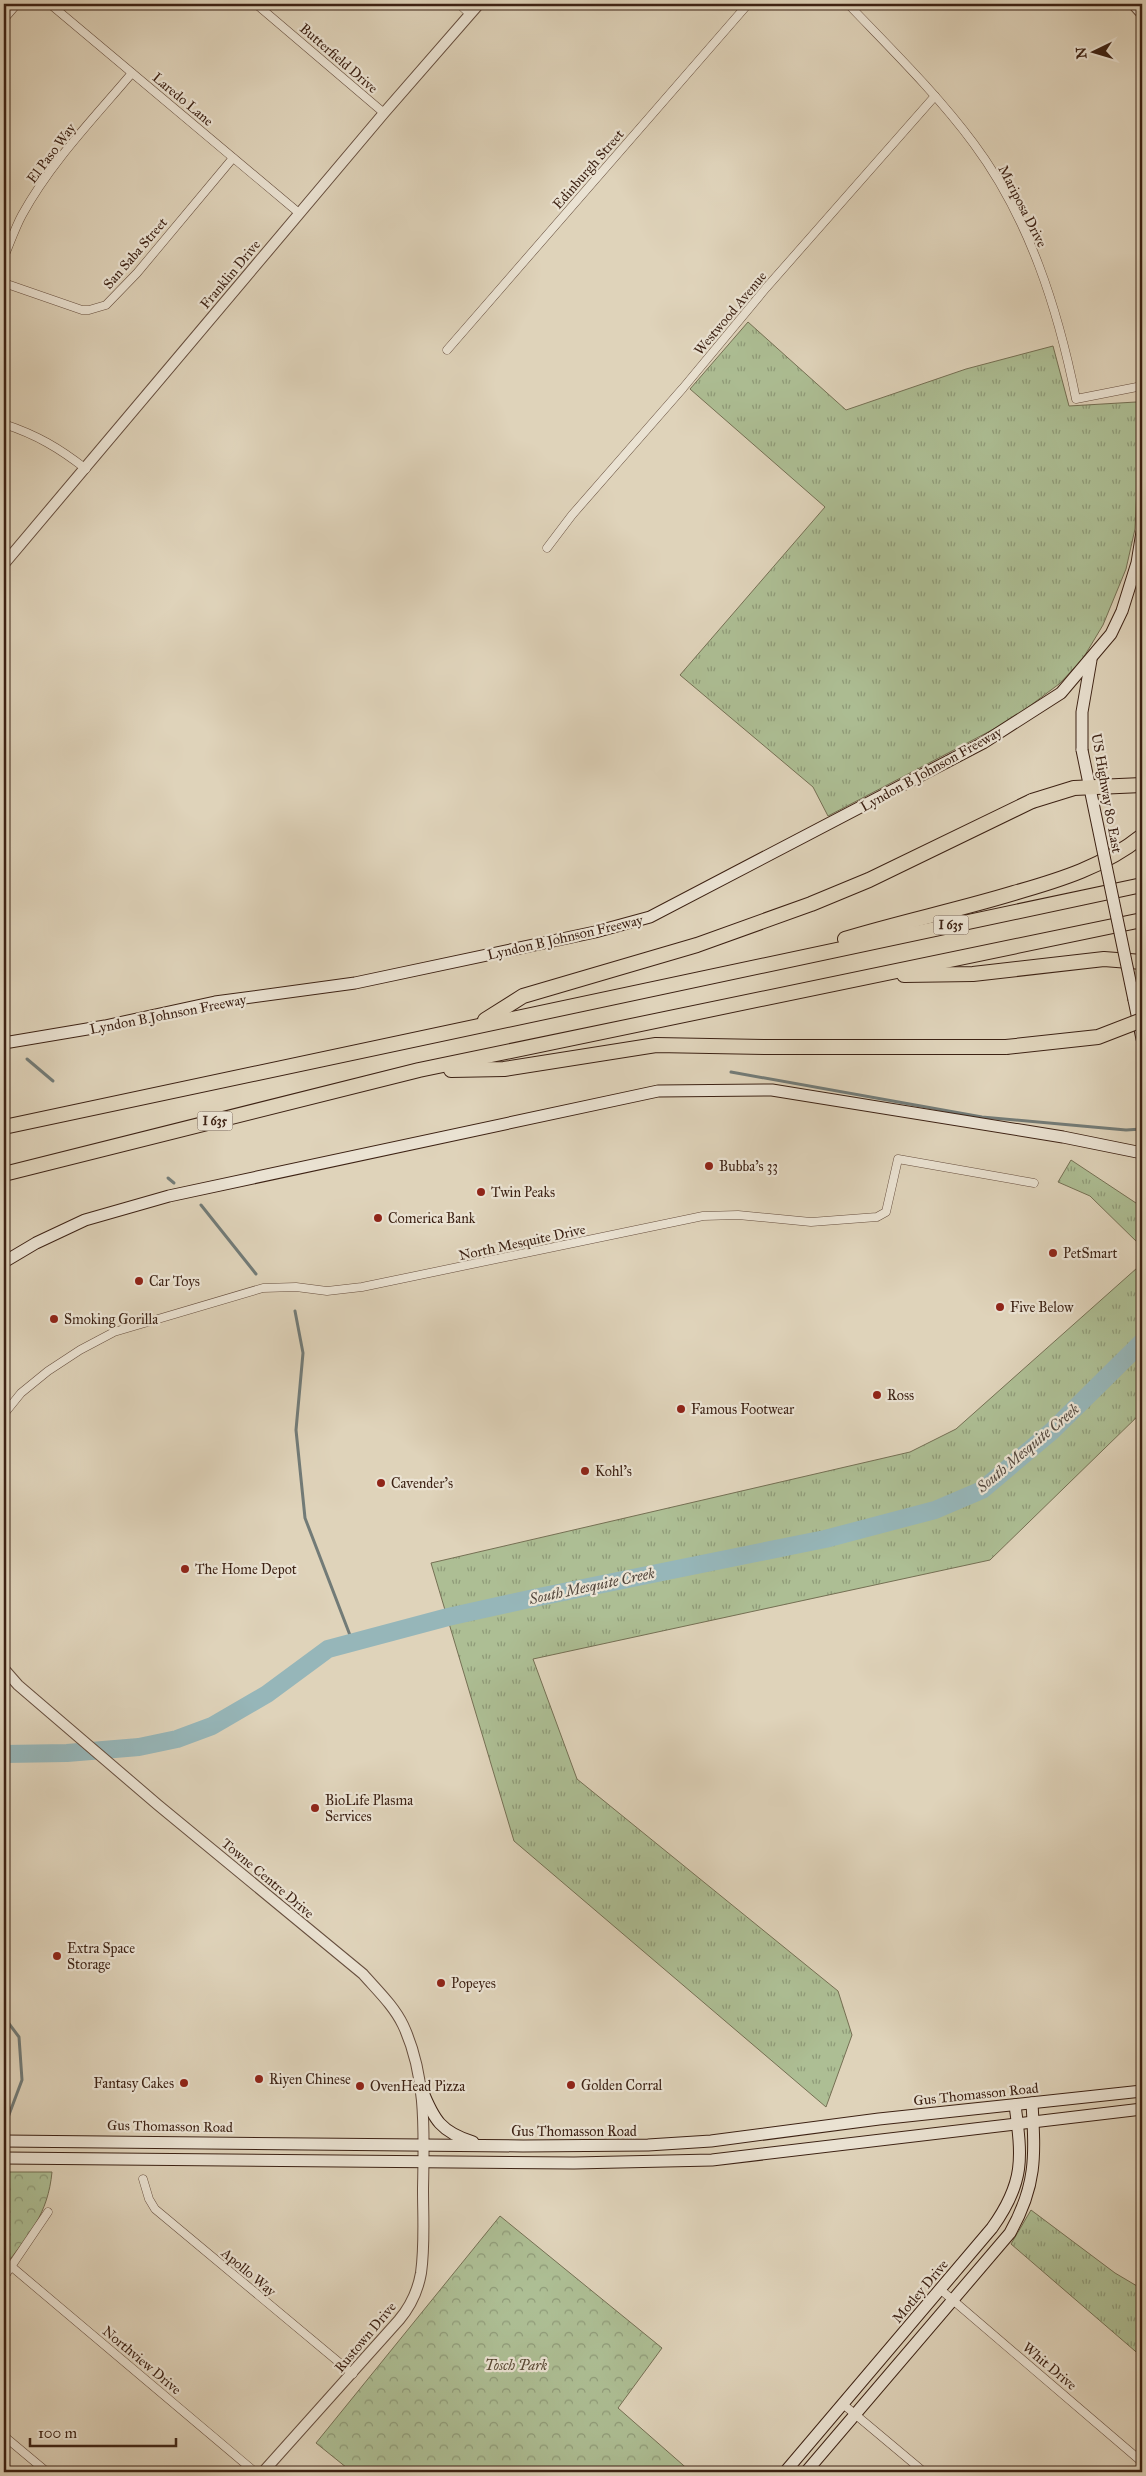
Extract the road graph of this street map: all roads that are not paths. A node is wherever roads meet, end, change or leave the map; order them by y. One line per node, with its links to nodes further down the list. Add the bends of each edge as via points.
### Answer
1 (17, 4): 11 (street)
2 (50, 4): 12 (street, Laredo Lane)
3 (256, 4): 14 (street, Butterfield Drive)
4 (458, 4): 9 (street)
5 (479, 4): 9 (street, Franklin Drive)
6 (748, 4): 19 (street, Edinburgh Street)
7 (848, 4): 13 (street, Mariposa Drive)
8 (1132, 4): 10 (street)
9 (470, 14): 14 (street, Franklin Drive)
10 (1142, 14)
11 (4, 19)
12 (132, 73): 15 (street, Laredo Lane); 17 (street, El Paso Way, via 41,186 22,215)
13 (935, 96): 20 (street, Mariposa Drive, via 988,164 1028,236 1048,292 1076,399); 24 (street, Westwood Avenue, via 766,288)
14 (384, 113): 16 (street, Franklin Drive)
15 (233, 158): 16 (street, Laredo Lane); 18 (street, San Saba Street, via 137,273 106,305 82,310)
16 (299, 214): 22 (street, Franklin Drive)
17 (4, 257)
18 (4, 283)
19 (447, 350)
20 (1142, 386)
21 (4, 424): 22 (street, via 59,448)
22 (86, 469): 25 (street, Franklin Drive)
23 (1142, 532): 26 (main road, via 1138,563 1122,612 1111,634)
24 (547, 548)
25 (4, 564)
26 (1091, 658): 36 (main road, US Highway 80 East, bridge, via 1082,712 1082,750); 37 (main road, Lyndon B Johnson Freeway, via 1061,693 983,743 650,916 595,932 355,983 215,1002)
27 (1142, 785): 35 (highway, bridge, via 1074,788 1032,801 869,880 811,904 698,945 523,996)
28 (1142, 836): 32 (highway, via 1098,864 1043,885 891,925)
29 (1142, 885): 32 (highway, I 635)
30 (1142, 920): 33 (highway, I 635)
31 (1142, 962): 33 (highway, via 1104,959 973,974)
32 (760, 966): 35 (highway, I 635)
33 (868, 976): 38 (highway, I 635)
34 (1142, 1020): 38 (highway, bridge, via 1098,1037 1006,1047 656,1045 504,1069)
35 (474, 1026): 39 (highway, I 635)
36 (1142, 1039)
37 (4, 1044)
38 (419, 1070): 41 (highway, I 635)
39 (4, 1127)
40 (1142, 1153): 43 (main road, via 1063,1137 772,1090 658,1091 161,1198 85,1220 36,1242)
41 (6, 1174)
42 (1034, 1183): 44 (street, North Mesquite Drive, via 898,1159 886,1212 877,1217 811,1222 738,1215 703,1216 362,1287 328,1291 296,1287 263,1288 114,1332 48,1371 21,1393)
43 (4, 1262)
44 (4, 1414)
45 (4, 1669): 46 (street, Towne Centre Drive, via 18,1685 158,1805 363,1974 402,2024)
46 (422, 2090): 57 (street, Towne Centre Drive); 58 (main road, via 433,2117 448,2131 456,2137)
47 (1139, 2092): 48 (main road, Gus Thomasson Road); 49 (main road)
48 (1032, 2103): 50 (main road, Gus Thomasson Road); 52 (main road)
49 (1142, 2104)
50 (1015, 2105): 53 (main road, Motley Drive); 55 (main road, Gus Thomasson Road)
51 (1142, 2109): 52 (main road)
52 (1033, 2123): 53 (main road); 67 (main road)
53 (1018, 2125): 62 (main road); 66 (main road, Motley Drive, via 1021,2153)
54 (4, 2141): 56 (main road, Gus Thomasson Road)
55 (711, 2141): 59 (main road, Gus Thomasson Road); 62 (main road)
56 (214, 2142): 57 (main road, Gus Thomasson Road); 61 (main road)
57 (424, 2144): 58 (main road, Gus Thomasson Road); 63 (street, Towne Centre Drive)
58 (486, 2146): 59 (main road, Gus Thomasson Road)
59 (573, 2146): 64 (main road)
60 (4, 2158): 61 (main road)
61 (214, 2160): 63 (main road)
62 (712, 2160): 64 (main road)
63 (423, 2161): 64 (main road); 73 (street, Rustown Drive, via 423,2240 420,2274 414,2295 403,2315)
64 (574, 2163)
65 (143, 2179): 73 (street, Apollo Way, via 155,2209)
66 (1017, 2182): 67 (main road); 71 (main road, Motley Drive, via 1007,2208)
67 (1031, 2185): 72 (main road, via 1022,2212 1010,2233)
68 (48, 2212): 69 (street)
69 (12, 2267): 70 (street); 79 (street, Northview Drive)
70 (4, 2277)
71 (941, 2290): 72 (street, Whit Drive); 74 (main road, Motley Drive)
72 (954, 2300): 75 (main road); 77 (street, Whit Drive)
73 (353, 2374): 80 (street, Rustown Drive)
74 (844, 2405): 75 (street); 81 (main road, Motley Drive)
75 (855, 2414): 82 (main road); 83 (street)
76 (4, 2436): 78 (street)
77 (1142, 2462)
78 (46, 2472)
79 (255, 2472)
80 (263, 2472)
81 (785, 2472)
82 (806, 2472)
83 (924, 2472)

